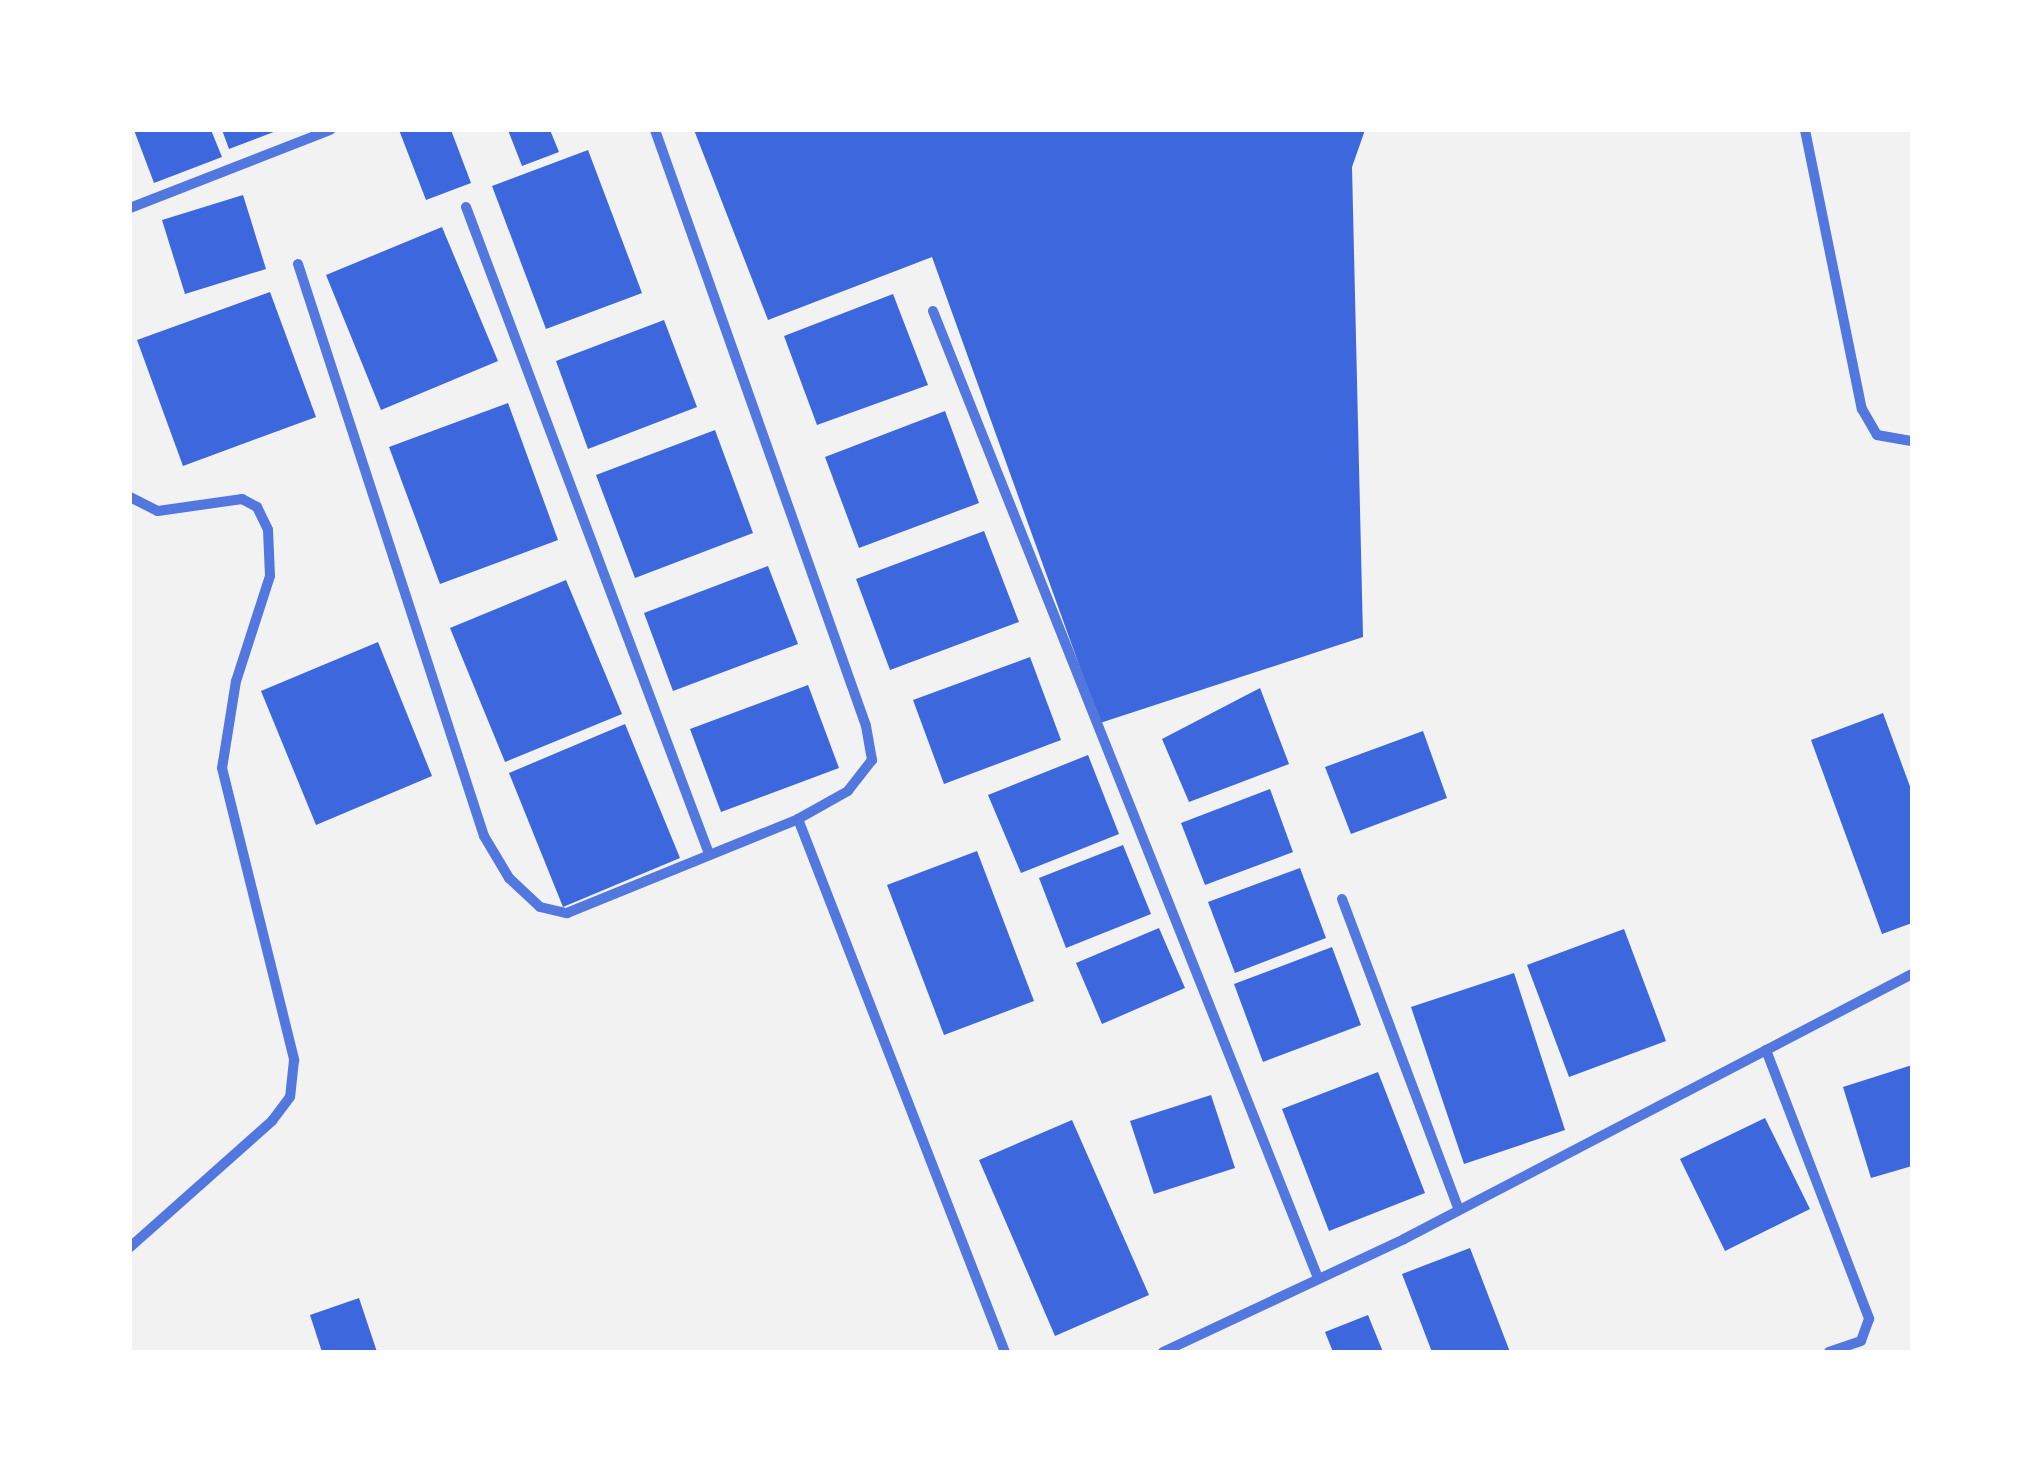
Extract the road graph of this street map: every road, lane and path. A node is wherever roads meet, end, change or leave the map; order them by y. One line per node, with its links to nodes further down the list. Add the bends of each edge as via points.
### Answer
1 (330, 130): 5 (street)
2 (656, 130): 10 (street, via 866,726 872,760 848,791)
3 (1805, 130): 8 (street, via 1862,409 1877,435)
4 (466, 207): 11 (street)
5 (130, 208)
6 (298, 264): 11 (street, via 484,836 509,878 540,907 567,914)
7 (933, 311): 17 (street)
8 (1912, 441)
9 (130, 497): 16 (street, via 158,511 242,499 258,507 268,530 270,576 236,681 222,768 294,1060 290,1097 272,1122)
10 (798, 819): 11 (street); 18 (street)
11 (709, 854)
12 (1342, 899): 15 (street)
13 (1912, 974): 14 (street)
14 (1766, 1050): 15 (street); 20 (street, via 1869,1319 1861,1341)
15 (1459, 1210): 17 (street)
16 (130, 1247)
17 (1318, 1278): 19 (street)
18 (1005, 1352)
19 (1163, 1352)
20 (1829, 1352)

